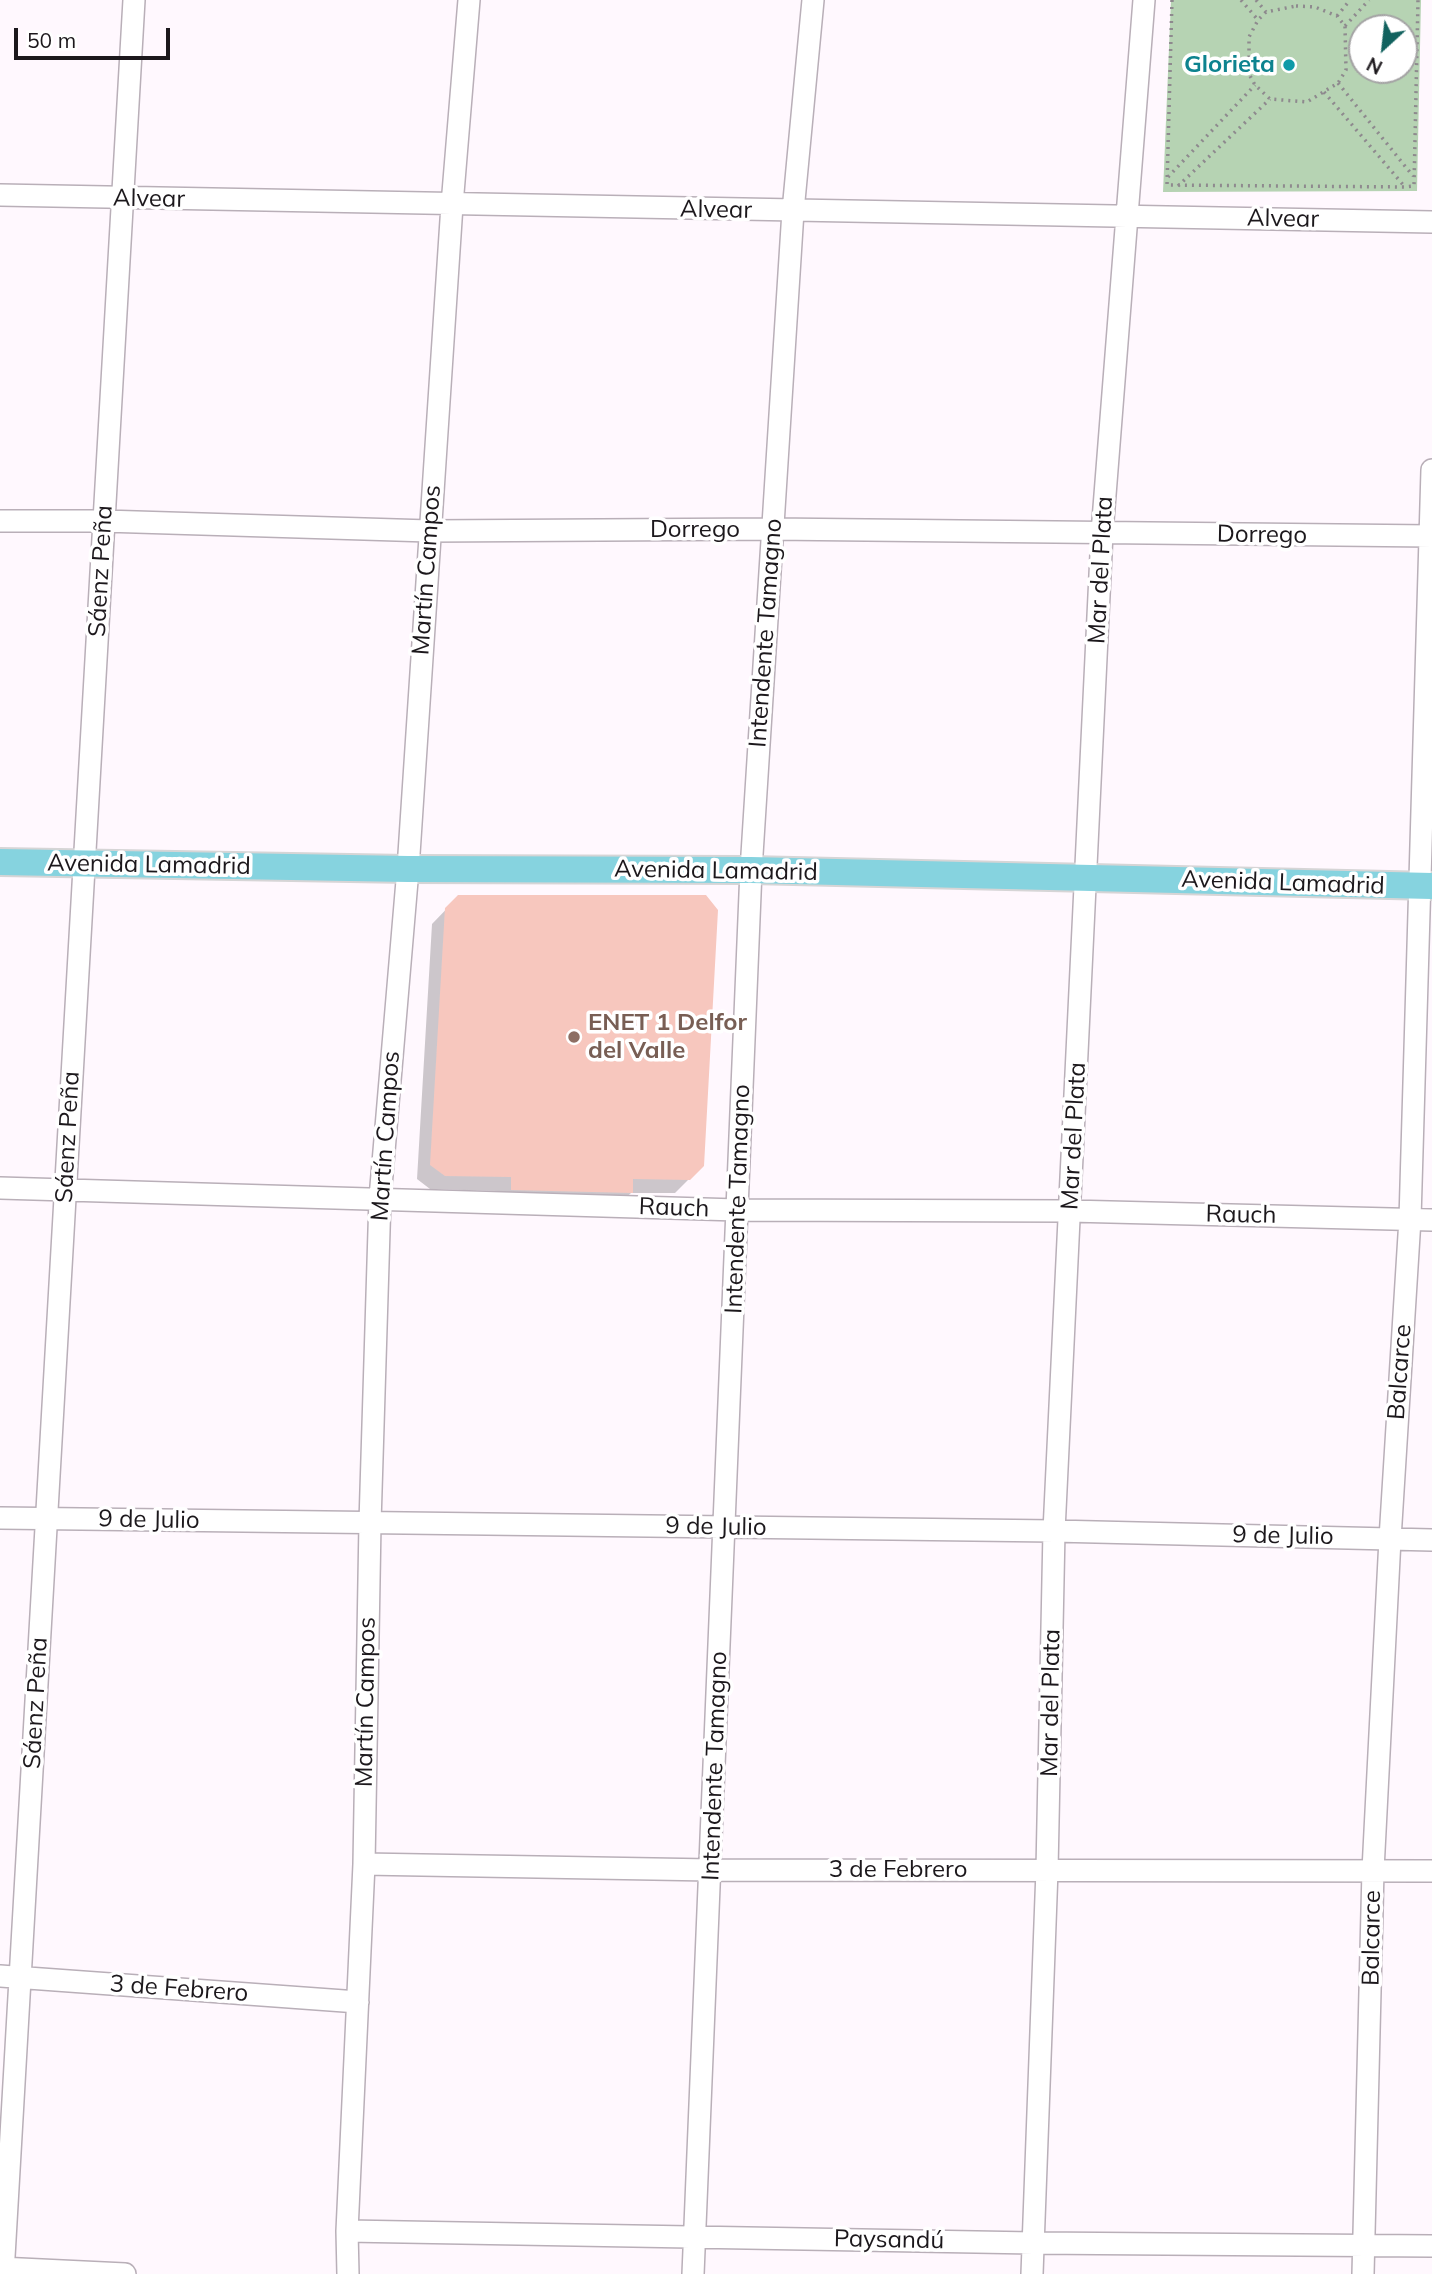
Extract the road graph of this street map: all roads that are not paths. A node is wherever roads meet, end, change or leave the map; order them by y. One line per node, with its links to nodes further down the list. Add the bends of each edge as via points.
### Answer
1 (134, 0): 6 (street, Sáenz Peña)
2 (469, 0): 7 (street, Martín Campos)
3 (813, 0): 8 (street, Intendente Tamagno)
4 (1144, 0): 9 (street, Mar del Plata)
5 (0, 195): 6 (street, Alvear)
6 (122, 199): 7 (street, Alvear); 13 (street, Sáenz Peña)
7 (452, 205): 8 (street, Alvear); 15 (street, Martín Campos)
8 (793, 211): 9 (street, Alvear); 14 (street, Intendente Tamagno)
9 (1128, 216): 10 (street, Alvear); 16 (street, Mar del Plata)
10 (1432, 222)
11 (1432, 470): 17 (street, Balcarce)
12 (0, 521): 13 (street, Dorrego)
13 (104, 521): 15 (street, Dorrego); 19 (street, Sáenz Peña)
14 (772, 529): 15 (street, Dorrego); 16 (street, Dorrego); 21 (street, Intendente Tamagno)
15 (429, 531): 20 (street, Martín Campos)
16 (1102, 533): 17 (street, Dorrego); 22 (street, Mar del Plata)
17 (1431, 536): 23 (street, Balcarce)
18 (0, 862): 19 (main road, Avenida Lamadrid)
19 (83, 864): 20 (main road, Avenida Lamadrid); 25 (street, Sáenz Peña)
20 (408, 869): 21 (main road, Avenida Lamadrid); 26 (street, Martín Campos)
21 (751, 870): 22 (main road, Avenida Lamadrid); 27 (street, Intendente Tamagno)
22 (1087, 877): 23 (main road, Avenida Lamadrid); 28 (street, Mar del Plata)
23 (1426, 886): 29 (street, Balcarce)
24 (0, 1188): 25 (street, Rauch)
25 (65, 1189): 26 (street, Rauch); 32 (street, Sáenz Peña)
26 (380, 1198): 27 (street, Rauch); 33 (street, Martín Campos)
27 (737, 1210): 28 (street, Rauch); 34 (street, Intendente Tamagno)
28 (1070, 1211): 29 (street, Rauch); 35 (street, Mar del Plata)
29 (1410, 1220): 30 (street, Rauch); 36 (street, Balcarce)
30 (1432, 1220)
31 (0, 1518): 32 (street, 9 de Julio)
32 (47, 1518): 33 (street, 9 de Julio); 43 (street, Sáenz Peña)
33 (370, 1523): 34 (street, 9 de Julio); 38 (street, Martín Campos)
34 (724, 1527): 35 (street, 9 de Julio); 39 (street, Intendente Tamagno)
35 (1054, 1531): 36 (street, 9 de Julio); 40 (street, Mar del Plata)
36 (1390, 1539): 37 (street, 9 de Julio); 41 (street, Balcarce)
37 (1432, 1540)
38 (364, 1864): 39 (street, 3 de Febrero); 44 (street, Martín Campos)
39 (711, 1870): 40 (street, 3 de Febrero); 46 (street, Intendente Tamagno)
40 (1047, 1870): 41 (street, 3 de Febrero); 47 (street, Mar del Plata)
41 (1373, 1871): 42 (street, 3 de Febrero); 49 (street, Balcarce)
42 (1432, 1871)
43 (10, 1977): 44 (street, 3 de Febrero); 50 (street, Sáenz Peña)
44 (358, 2002): 45 (street, Martín Campos)
45 (347, 2231): 46 (street, Paysandú); 52 (street, Martín Campos)
46 (695, 2236): 47 (street, Paysandú); 53 (street, Intendente Tamagno)
47 (1033, 2243): 49 (street, Paysandú); 54 (street, Mar del Plata)
48 (1432, 2246): 49 (street, Paysandú)
49 (1364, 2247): 55 (street, Balcarce)
50 (2, 2270): 51 (street)
51 (125, 2274)
52 (348, 2274)
53 (693, 2274)
54 (1032, 2274)
55 (1363, 2274)

